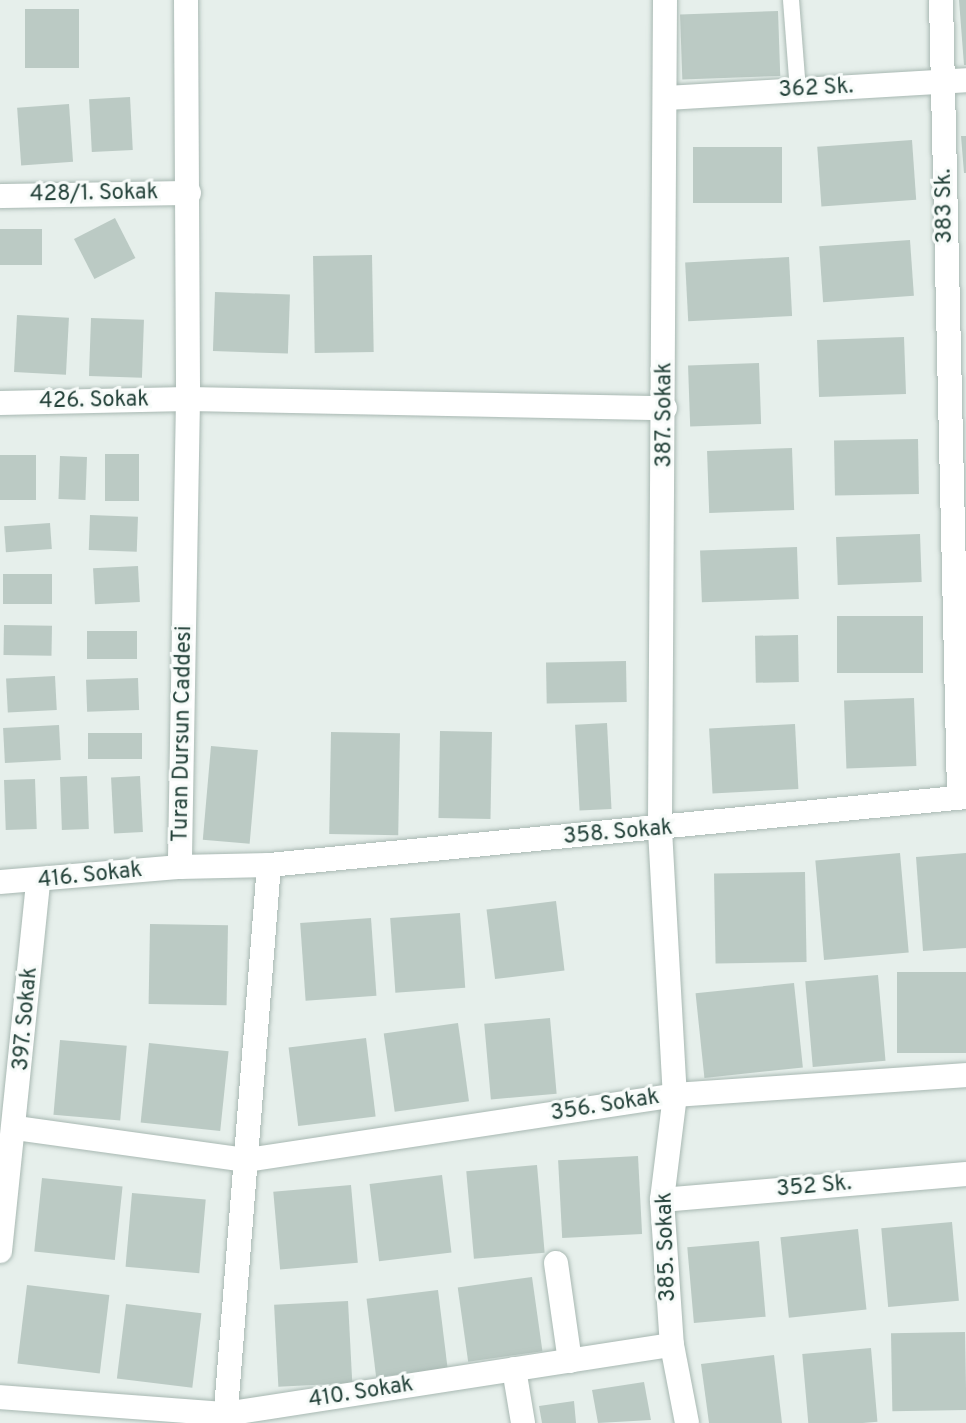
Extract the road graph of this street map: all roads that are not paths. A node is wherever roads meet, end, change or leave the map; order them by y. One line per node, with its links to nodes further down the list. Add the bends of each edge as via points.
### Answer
1 (186, 0): 8 (street, Turan Dursun Caddesi)
2 (665, 0): 7 (street, 387. Sokak)
3 (791, 0): 6 (lane)
4 (941, 0): 5 (street, 383 Sk.)
5 (954, 80): 6 (street, 362 Sk.); 13 (street, 383 Sk.)
6 (798, 90): 7 (street, 362 Sk.)
7 (666, 98): 12 (street, 387. Sokak)
8 (189, 193): 9 (street, 428/1. Sokak); 10 (street, Turan Dursun Caddesi)
9 (0, 196)
10 (188, 399): 11 (street, 426. Sokak); 12 (street, 426. Sokak); 16 (street, Turan Dursun Caddesi)
11 (0, 403)
12 (665, 408): 14 (street, 387. Sokak)
13 (963, 797): 14 (street, 358. Sokak)
14 (660, 830): 15 (street, 358. Sokak); 20 (street, 385. Sokak)
15 (269, 865): 16 (street, Turan Dursun Caddesi); 22 (street)
16 (180, 867): 18 (street, 416. Sokak)
17 (0, 882): 18 (street, 416. Sokak)
18 (38, 882): 21 (street, 397. Sokak)
19 (966, 1075): 20 (street, 356. Sokak)
20 (675, 1095): 22 (street, 356. Sokak); 25 (street, 385. Sokak)
21 (16, 1128): 22 (street, 356. Sokak); 23 (street, 397. Sokak)
22 (247, 1160): 32 (street)
23 (5, 1170): 26 (street, 397. Sokak)
24 (966, 1174): 25 (street, 352 Sk.)
25 (662, 1200): 28 (street, 385. Sokak)
26 (0, 1251)
27 (556, 1263): 29 (street)
28 (672, 1345): 29 (street, 410. Sokak); 34 (street, 385. Sokak)
29 (570, 1361): 30 (street, 410. Sokak)
30 (514, 1369): 32 (street, 410. Sokak); 33 (street)
31 (0, 1397): 32 (street, 410. Sokak)
32 (225, 1419)
33 (523, 1423)
34 (687, 1423)

